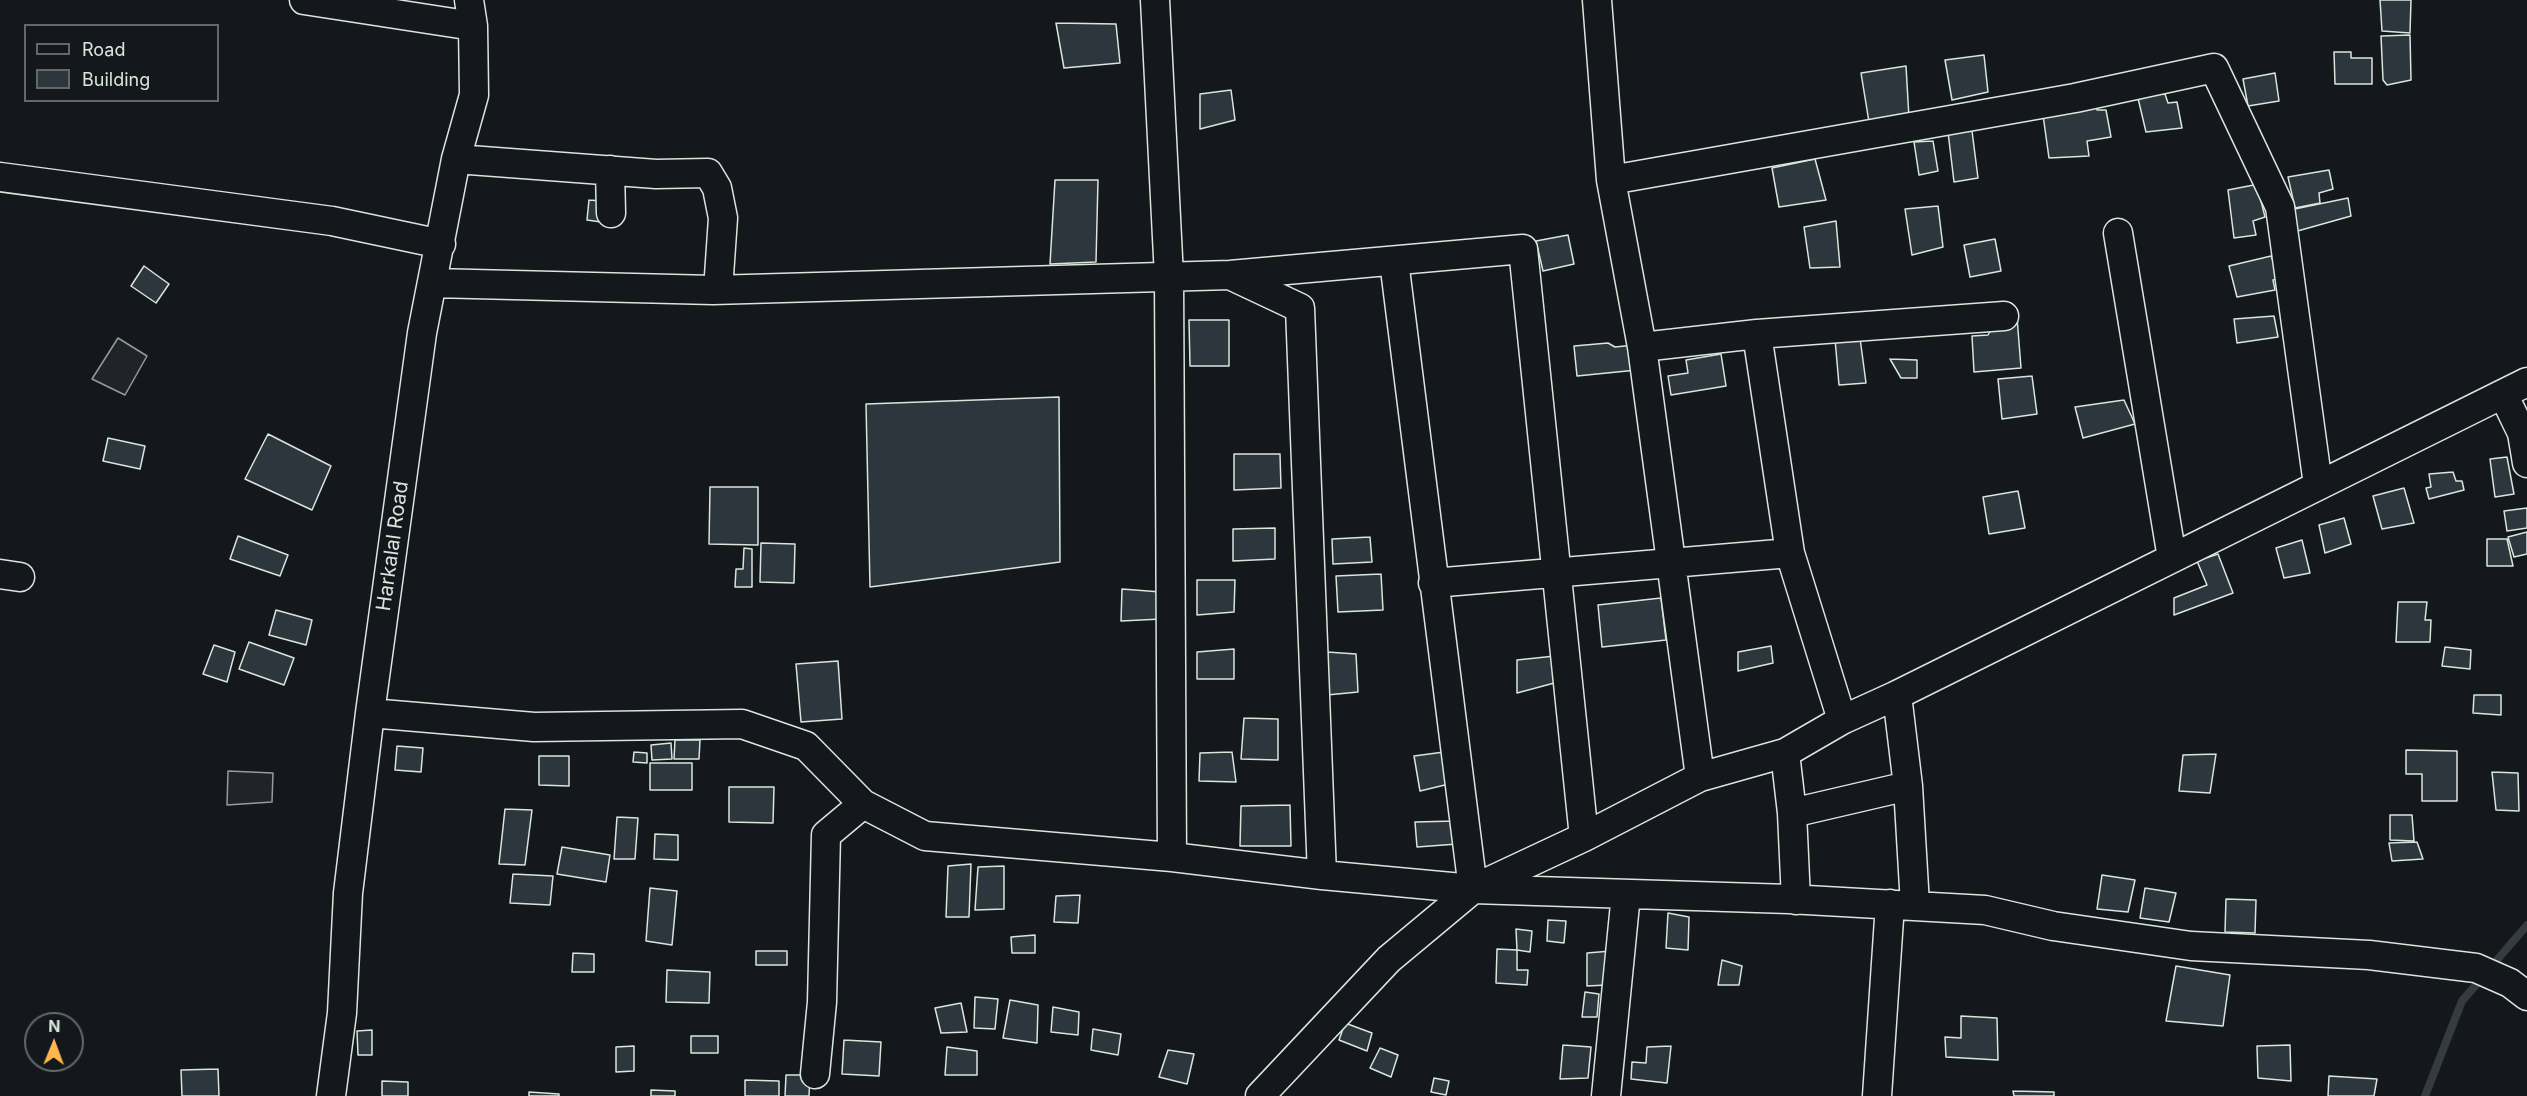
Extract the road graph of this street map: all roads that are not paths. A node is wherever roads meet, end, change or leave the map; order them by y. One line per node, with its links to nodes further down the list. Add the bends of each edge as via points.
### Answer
1 (304, 0): 4 (street)
2 (1155, 0): 14 (street)
3 (1597, 0): 8 (street)
4 (471, 13): 5 (street, Harkalal Road, via 474,95)
5 (456, 159): 6 (street); 11 (street, Harkalal Road)
6 (610, 170): 9 (street); 16 (street, via 708,173 717,188 723,218)
7 (0, 177): 11 (street, via 332,221)
8 (1611, 180): 19 (street); 22 (street, via 2074,98 2214,68 2280,207)
9 (611, 213)
10 (2118, 232): 24 (street)
11 (441, 244): 15 (street, Harkalal Road)
12 (1394, 261): 13 (street); 26 (street, via 1523,249); 27 (street)
13 (1230, 275): 14 (street); 38 (street, via 1300,308)
14 (1170, 277): 16 (street); 37 (street)
15 (433, 283): 16 (street); 29 (street, Harkalal Road, via 422,333)
16 (718, 290)
17 (2004, 316): 18 (street)
18 (1757, 334): 19 (street); 23 (street)
19 (1642, 347): 25 (street)
20 (2515, 388): 21 (street); 22 (street)
21 (2527, 463)
22 (2318, 485): 24 (street)
23 (1790, 553): 25 (street); 30 (street)
24 (2172, 558): 28 (street)
25 (1672, 563): 26 (street); 32 (street)
26 (1556, 574): 27 (street); 36 (street)
27 (1433, 584): 39 (street)
28 (1897, 695): 30 (street); 33 (street)
29 (370, 713): 34 (street, via 534,728 741,724 806,746); 45 (street, Harkalal Road, via 348,893 342,1013)
30 (1842, 720): 31 (street)
31 (1785, 753): 32 (street); 35 (street)
32 (1700, 777): 36 (street)
33 (1908, 786): 35 (street); 42 (street)
34 (863, 804): 37 (street, via 926,836); 44 (street, via 826,835 822,1002)
35 (1792, 813): 41 (street)
36 (1584, 837): 39 (street)
37 (1172, 857): 38 (street)
38 (1322, 875): 39 (street)
39 (1473, 889): 40 (street); 46 (street, via 1389,959)
40 (1626, 894): 41 (street); 47 (street)
41 (1796, 900): 42 (street)
42 (1903, 905): 43 (street, via 1985,910 2054,926 2192,946 2369,955 2476,968 2510,983); 48 (street)
43 (2527, 996)
44 (815, 1074)
45 (332, 1096)
46 (1260, 1096)
47 (1606, 1096)
48 (1877, 1096)

